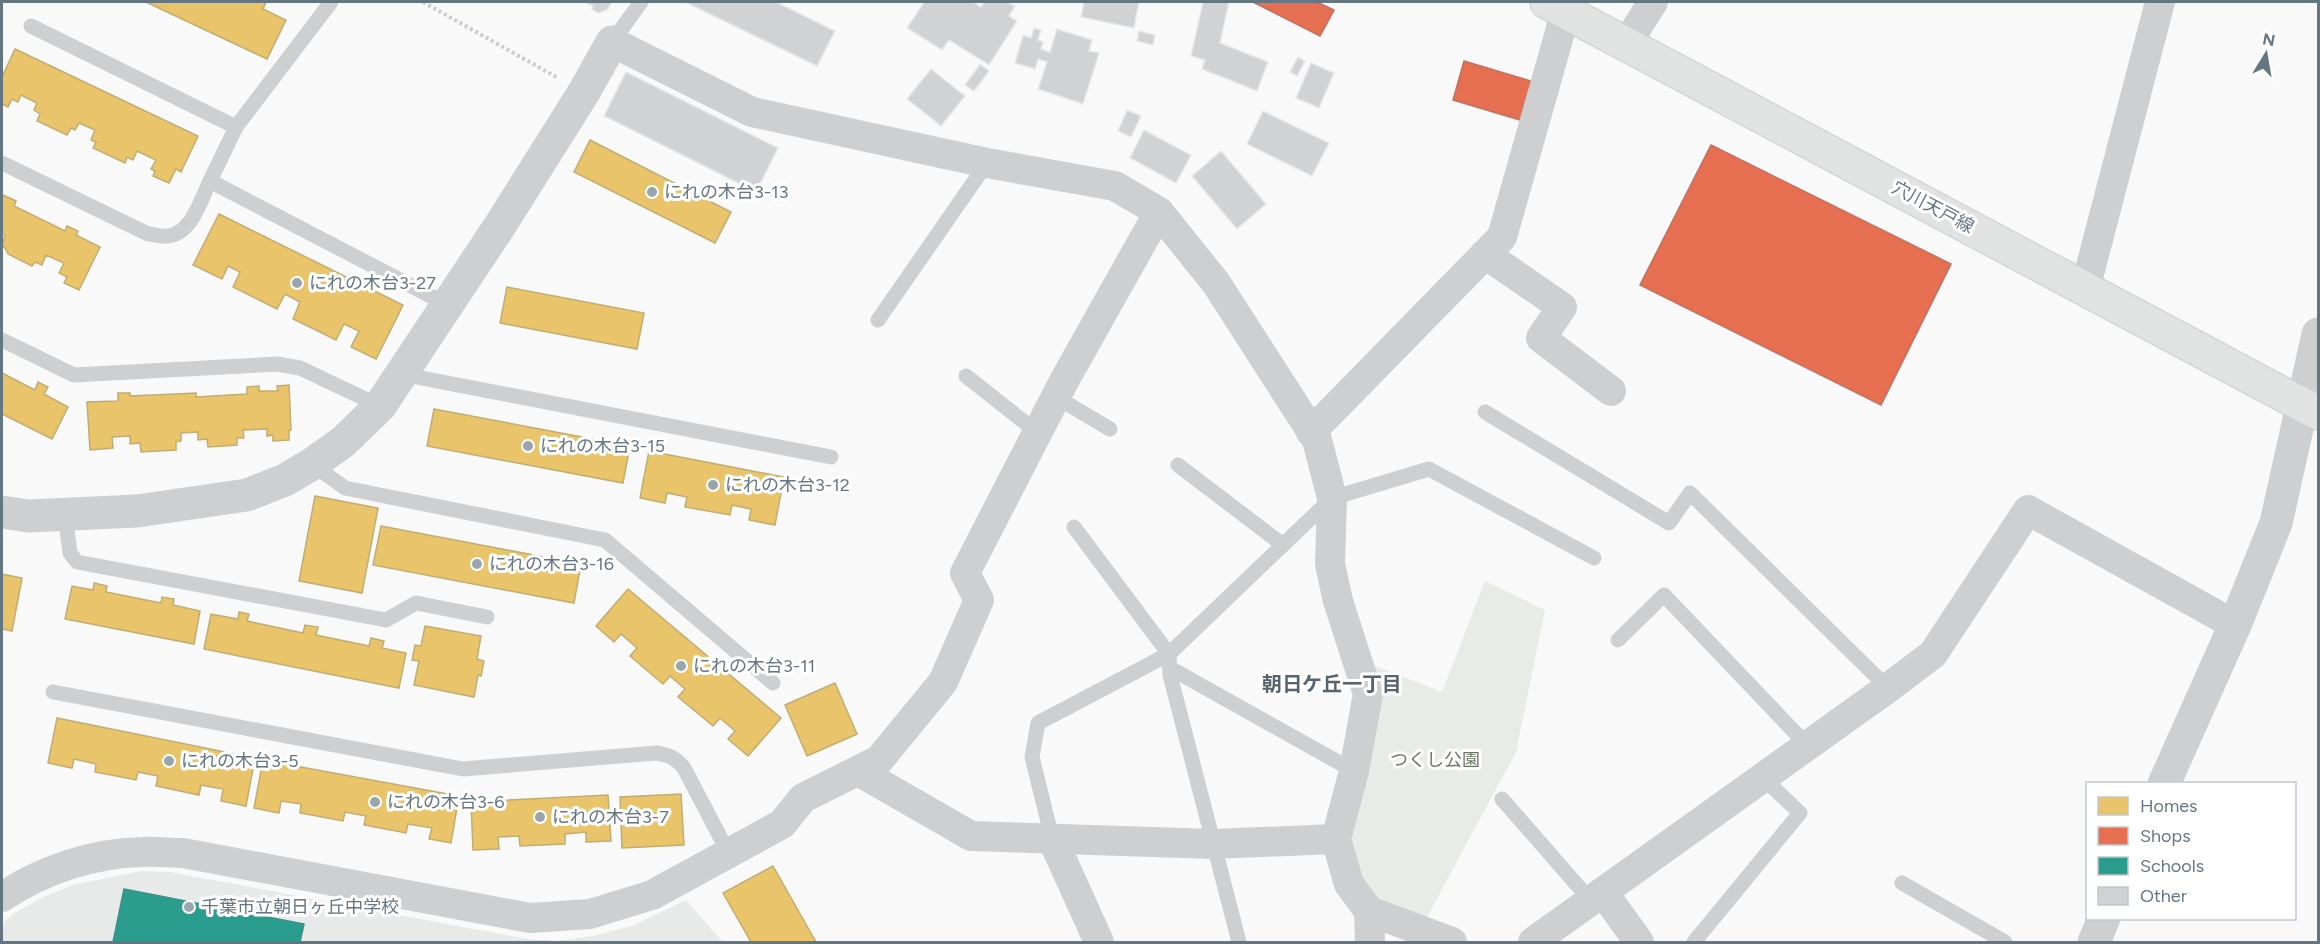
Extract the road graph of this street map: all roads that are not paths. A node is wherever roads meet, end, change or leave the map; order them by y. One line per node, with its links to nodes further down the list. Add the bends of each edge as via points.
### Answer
1 (331, 2): 9 (lane)
2 (641, 2): 7 (lane)
3 (1653, 2): 8 (street)
4 (2160, 2): 15 (street)
5 (1557, 6): 8 (main road, 穴川天戸線); 14 (street, via 1502,237)
6 (32, 26): 9 (lane)
7 (612, 42): 11 (street, via 752,112); 16 (street, via 501,224)
8 (1627, 43): 15 (main road, 穴川天戸線)
9 (236, 127): 12 (lane)
10 (2, 163): 12 (lane, via 148,234 167,236 182,231)
11 (987, 163): 13 (street, via 1115,186); 17 (lane)
12 (210, 181): 16 (lane)
13 (1159, 212): 23 (street); 29 (street, via 1216,283)
14 (1485, 254): 22 (street, via 1562,307 1541,338); 29 (street)
15 (2085, 289): 25 (main road, 穴川天戸線)
16 (446, 304): 20 (street)
17 (878, 320)
18 (2319, 334): 25 (street)
19 (2, 340): 24 (lane, via 74,375 289,365)
20 (400, 374): 24 (street); 30 (lane)
21 (966, 376): 28 (lane)
22 (1611, 391)
23 (1056, 397): 27 (lane); 28 (street)
24 (380, 406): 31 (street, via 343,442)
25 (2310, 408): 40 (street, via 2276,523)
26 (1485, 412): 44 (lane, via 1669,523 1690,493)
27 (1110, 429)
28 (1037, 432): 47 (street, via 965,573 979,600 943,682 879,760)
29 (1311, 432): 33 (street, via 1317,440)
30 (831, 457)
31 (312, 464): 35 (street, via 247,495 137,511); 43 (lane, via 345,488 605,540)
32 (1178, 465): 37 (lane)
33 (1332, 498): 37 (lane); 38 (lane, via 1429,469); 48 (street, via 1330,564 1368,694)
34 (2, 512): 35 (street, via 29,516)
35 (66, 514): 39 (lane, via 70,554 77,562 386,620 416,603)
36 (1074, 527): 42 (lane)
37 (1283, 545): 42 (lane)
38 (1594, 558)
39 (487, 617)
40 (2235, 625): 44 (street, via 2028,510 1933,654); 50 (street)
41 (1618, 640): 46 (lane, via 1664,595)
42 (1169, 661): 48 (lane); 52 (lane, via 1038,723 1032,757); 54 (lane)
43 (773, 683)
44 (1888, 688): 46 (street)
45 (53, 692): 55 (lane, via 463,769 669,755 684,768)
46 (1808, 746): 49 (street)
47 (858, 771): 52 (street, via 971,836); 55 (street, via 803,798 782,824)
48 (1354, 771): 53 (street)
49 (1763, 778): 57 (street); 67 (lane, via 1800,813)
50 (2164, 782)
51 (1502, 799): 57 (lane)
52 (1053, 838): 54 (street); 61 (street)
53 (1336, 839): 54 (street); 59 (street, via 1349,884)
54 (1213, 844): 62 (lane)
55 (729, 854): 58 (street, via 652,895 590,914 550,917 530,918 183,853 141,852 72,863)
56 (1902, 883): 68 (lane)
57 (1597, 896): 65 (street); 66 (street)
58 (2, 897)
59 (1369, 911): 63 (street); 64 (street)
60 (2103, 920): 69 (street)
61 (1099, 942)
62 (1239, 942)
63 (1370, 942)
64 (1452, 942)
65 (1533, 942)
66 (1639, 942)
67 (1694, 942)
68 (2005, 942)
69 (2094, 942)

